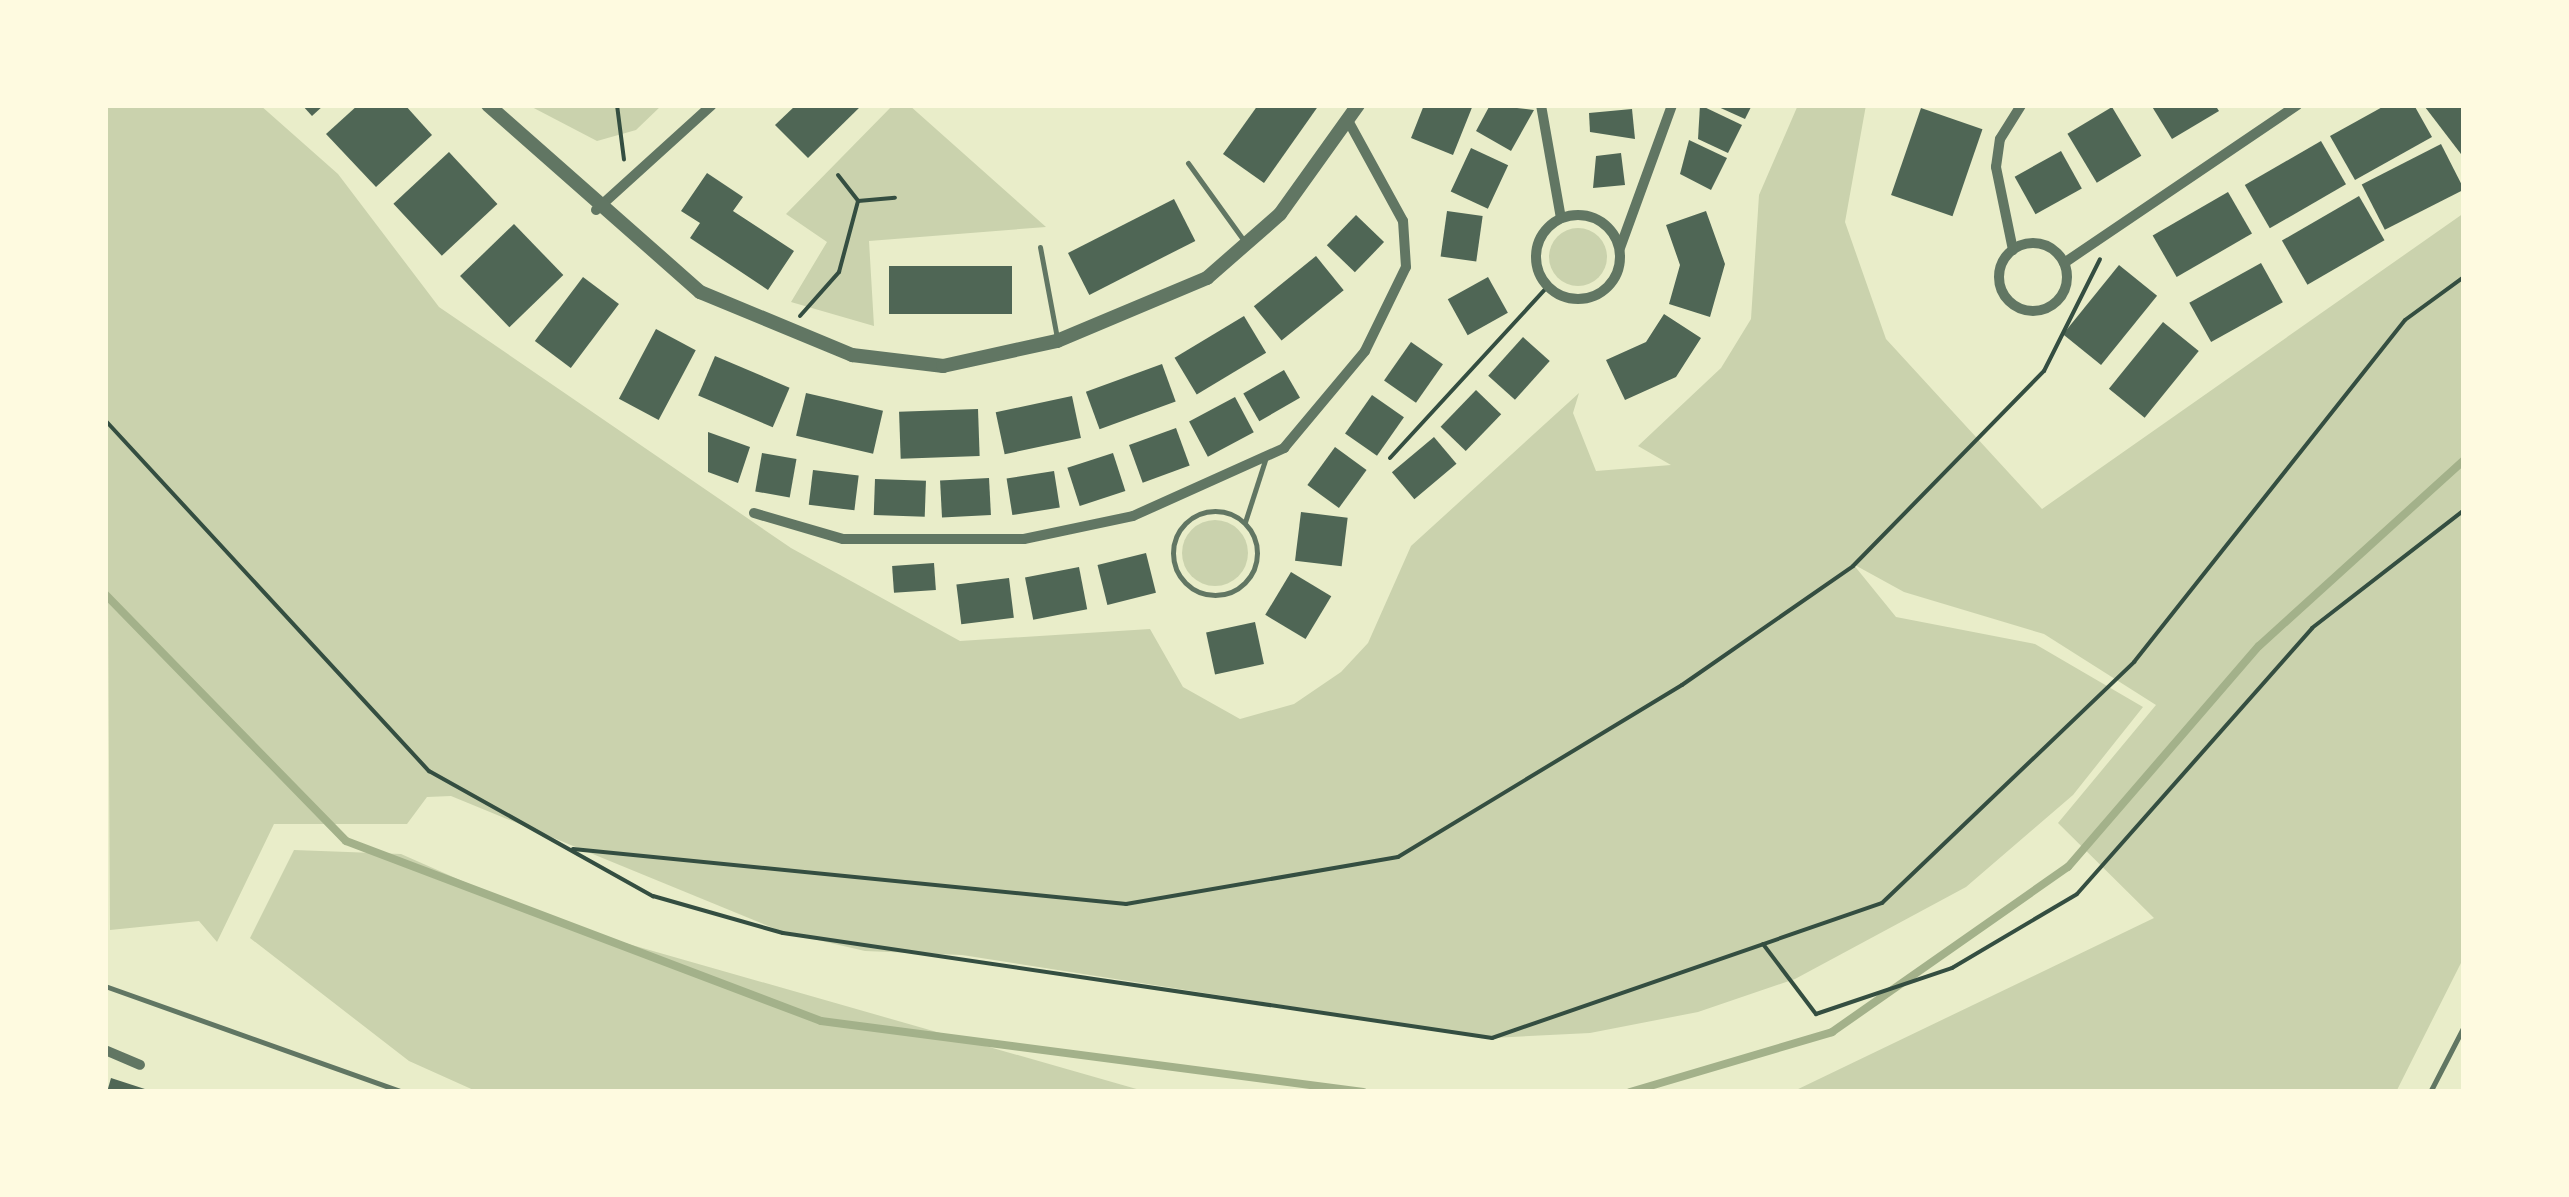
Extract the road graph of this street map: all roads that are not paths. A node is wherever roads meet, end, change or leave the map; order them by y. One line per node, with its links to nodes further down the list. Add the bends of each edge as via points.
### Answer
1 (488, 105): 10 (street)
2 (712, 105): 10 (street)
3 (1358, 105): 8 (street)
4 (1540, 105): 11 (street)
5 (1672, 105): 14 (street)
6 (2021, 105): 15 (street, via 2000,139 1996,166)
7 (2297, 105): 16 (street)
8 (1350, 124): 12 (street); 18 (street, via 1403,221 1406,268 1364,351)
9 (1188, 163): 12 (lane)
10 (596, 210): 17 (street, via 700,292 787,333 900,365 942,366)
11 (1561, 218): 14 (street, via 1590,216); 14 (street, via 1535,253 1547,287 1567,299 1597,296 1615,278)
12 (1248, 246): 17 (street, via 1174,296)
13 (1040, 248): 17 (lane)
14 (1620, 249)
15 (2013, 250): 16 (street, via 2038,244); 16 (street, via 1999,281 2027,310 2060,297)
16 (2064, 263)
17 (1057, 341)
18 (1265, 460): 19 (street, via 1133,516 1024,539 844,538); 20 (lane)
19 (754, 513)
20 (1244, 522): 20 (lane, via 1205,512 1178,531 1173,560 1187,586 1222,595 1250,577 1258,548)
21 (105, 986): 25 (lane)
22 (2464, 1026): 26 (lane)
23 (105, 1050): 24 (street)
24 (140, 1066)
25 (402, 1092)
26 (2430, 1092)

